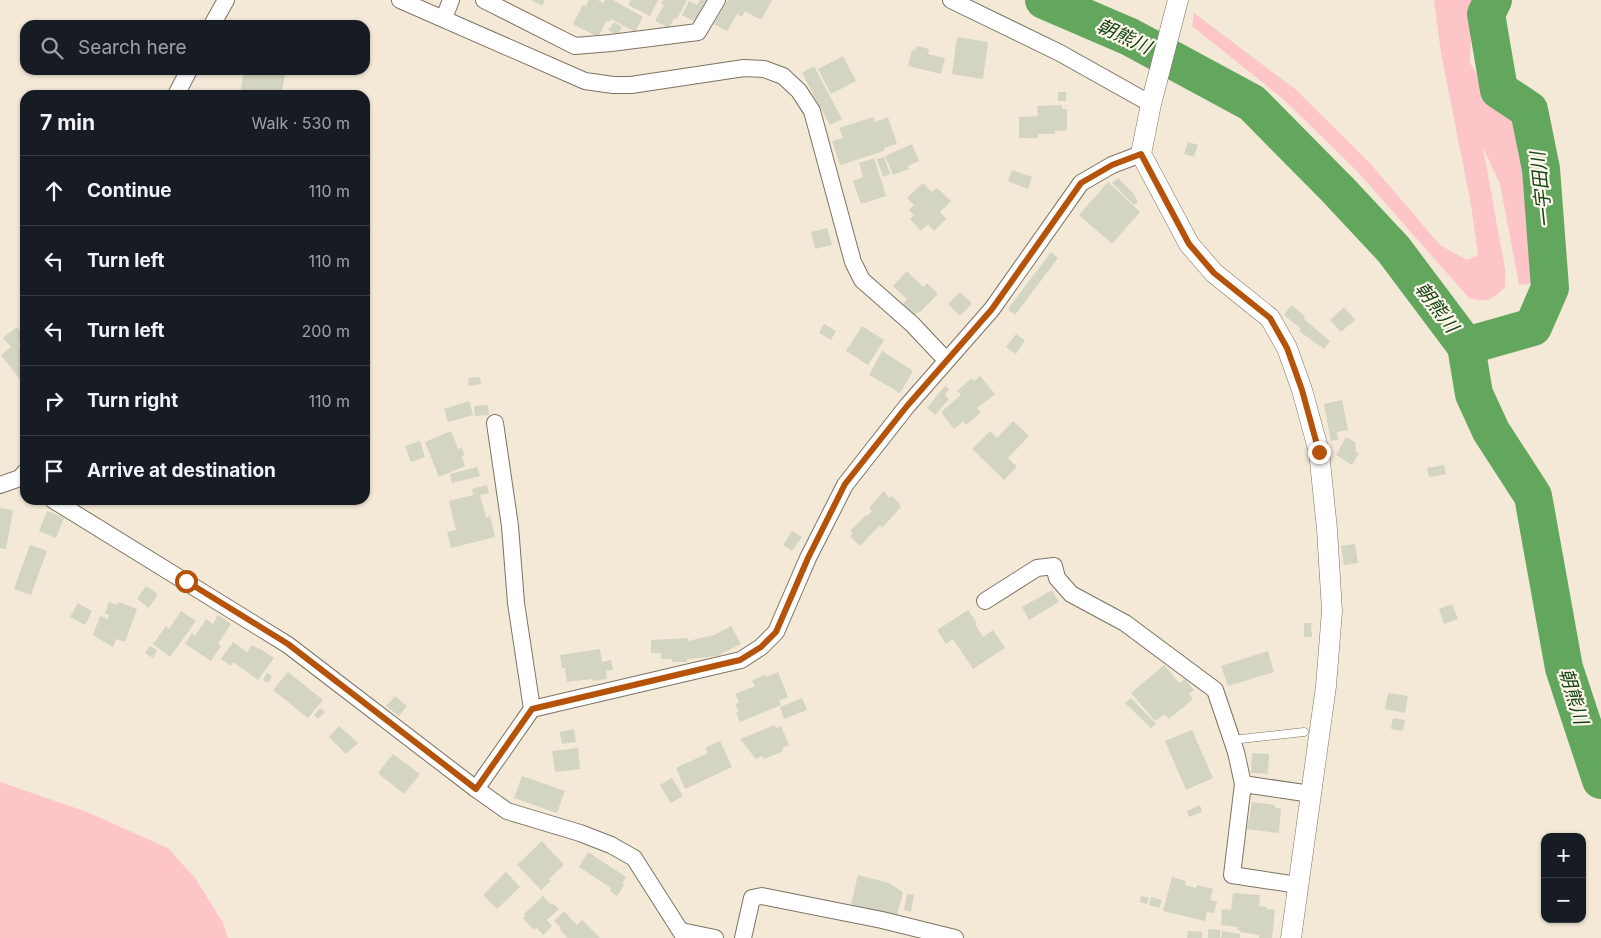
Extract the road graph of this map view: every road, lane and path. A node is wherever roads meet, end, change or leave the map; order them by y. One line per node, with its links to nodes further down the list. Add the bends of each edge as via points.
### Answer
1 (226, 0): 9 (street)
2 (400, 0): 8 (street)
3 (452, 0): 8 (street)
4 (484, 0): 5 (street, via 575,46 698,32)
5 (717, 0)
6 (952, 0): 12 (street, via 1060,53)
7 (1177, 5): 12 (street)
8 (444, 18): 14 (street, via 585,81 630,85 744,68 764,69 783,76 799,91 812,111 853,262 862,280 912,324)
9 (215, 20)
10 (186, 75): 11 (street)
11 (179, 90)
12 (1151, 104): 13 (street)
13 (1141, 154): 14 (street, via 1112,165 1081,183 992,309); 25 (street, via 1189,244 1214,273 1270,318 1287,348 1312,425 1320,462 1332,611 1326,686)
14 (946, 360): 20 (street, via 845,484 776,632 761,647 740,660)
15 (495, 423): 20 (street)
16 (20, 478): 17 (street)
17 (0, 485)
18 (61, 505): 24 (street, via 288,644)
19 (985, 602): 22 (street, via 1037,568 1054,566 1057,578 1071,594 1125,623 1215,690)
20 (532, 709): 24 (street)
21 (1304, 732): 22 (lane)
22 (1232, 740): 23 (street)
23 (1243, 784): 25 (street); 26 (street, via 1232,875)
24 (476, 789): 27 (street, via 507,811 603,842 634,858)
25 (1311, 794): 26 (street)
26 (1298, 885): 31 (street)
27 (683, 934): 28 (street)
28 (715, 938)
29 (743, 938): 30 (street, via 752,898 762,896)
30 (953, 938)
31 (1291, 938)

